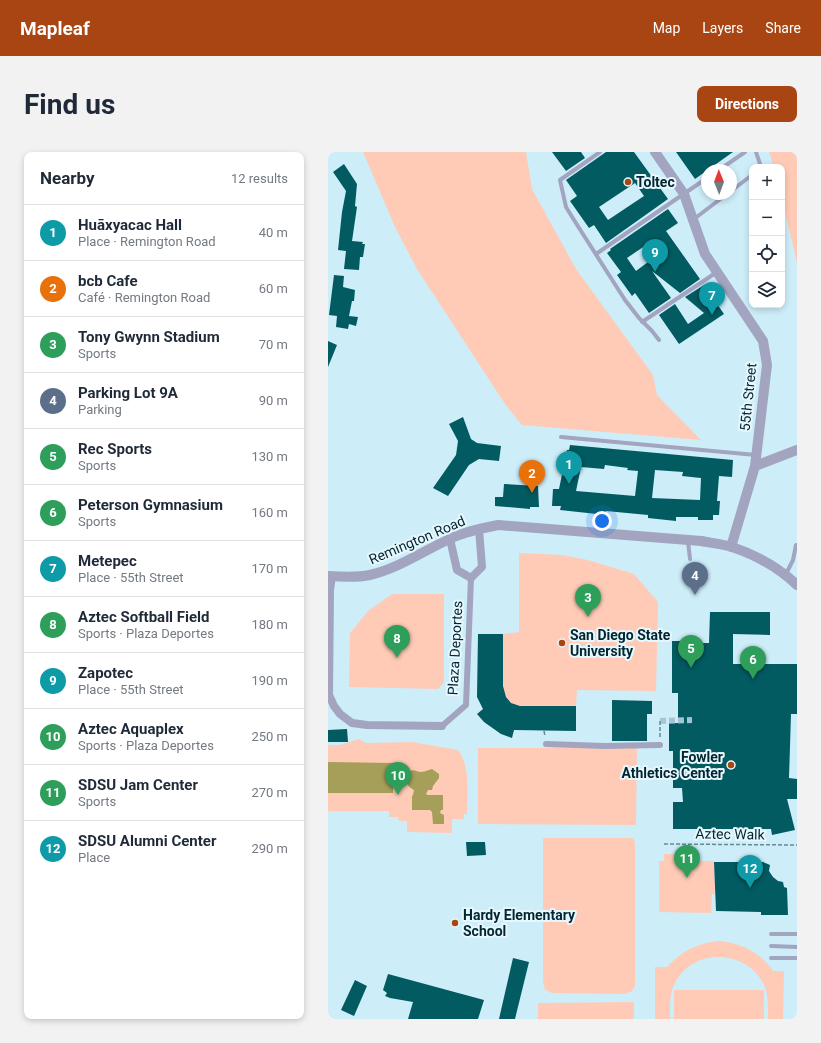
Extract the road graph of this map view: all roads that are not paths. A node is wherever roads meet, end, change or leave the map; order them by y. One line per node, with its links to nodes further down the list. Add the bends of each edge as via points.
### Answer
1 (600, 152): 13 (lane, via 560,180 566,207)
2 (655, 152): 10 (street, 55th Street)
3 (745, 152): 5 (lane)
4 (756, 152): 6 (lane)
5 (728, 164)
6 (760, 164)
7 (749, 177): 9 (lane)
8 (701, 182): 10 (lane)
9 (737, 186)
10 (684, 194): 12 (street, 55th Street); 13 (lane)
11 (719, 200): 12 (lane)
12 (694, 219): 14 (street, 55th Street, via 705,254)
13 (596, 254): 15 (lane)
14 (717, 272): 15 (lane); 19 (street, 55th Street, via 763,341 765,349 767,364)
15 (642, 322): 16 (lane)
16 (659, 340)
17 (561, 437): 19 (lane)
18 (797, 450): 20 (street)
19 (756, 455): 20 (street, 55th Street)
20 (755, 466): 25 (street, 55th Street)
21 (479, 529): 22 (street, Remington Road); 23 (street, Remington Road, via 513,525); 29 (street, via 482,567)
22 (450, 539): 28 (street, Remington Road, via 370,575 350,578); 29 (street, via 457,570)
23 (688, 540): 25 (street, Remington Road); 26 (lane)
24 (796, 545): 27 (lane)
25 (731, 547): 27 (street, via 758,558)
26 (690, 559)
27 (786, 575): 30 (street)
28 (330, 576): 31 (street, Plaza Deportes, via 329,695 334,706 352,723)
29 (471, 578): 31 (street, Plaza Deportes, via 466,705)
30 (797, 585)
31 (442, 726)
32 (546, 744): 33 (street)
33 (660, 745)
34 (771, 934): 35 (lane)
35 (797, 934)
36 (771, 946): 37 (lane)
37 (797, 947)
38 (771, 958): 39 (lane)
39 (797, 958)

